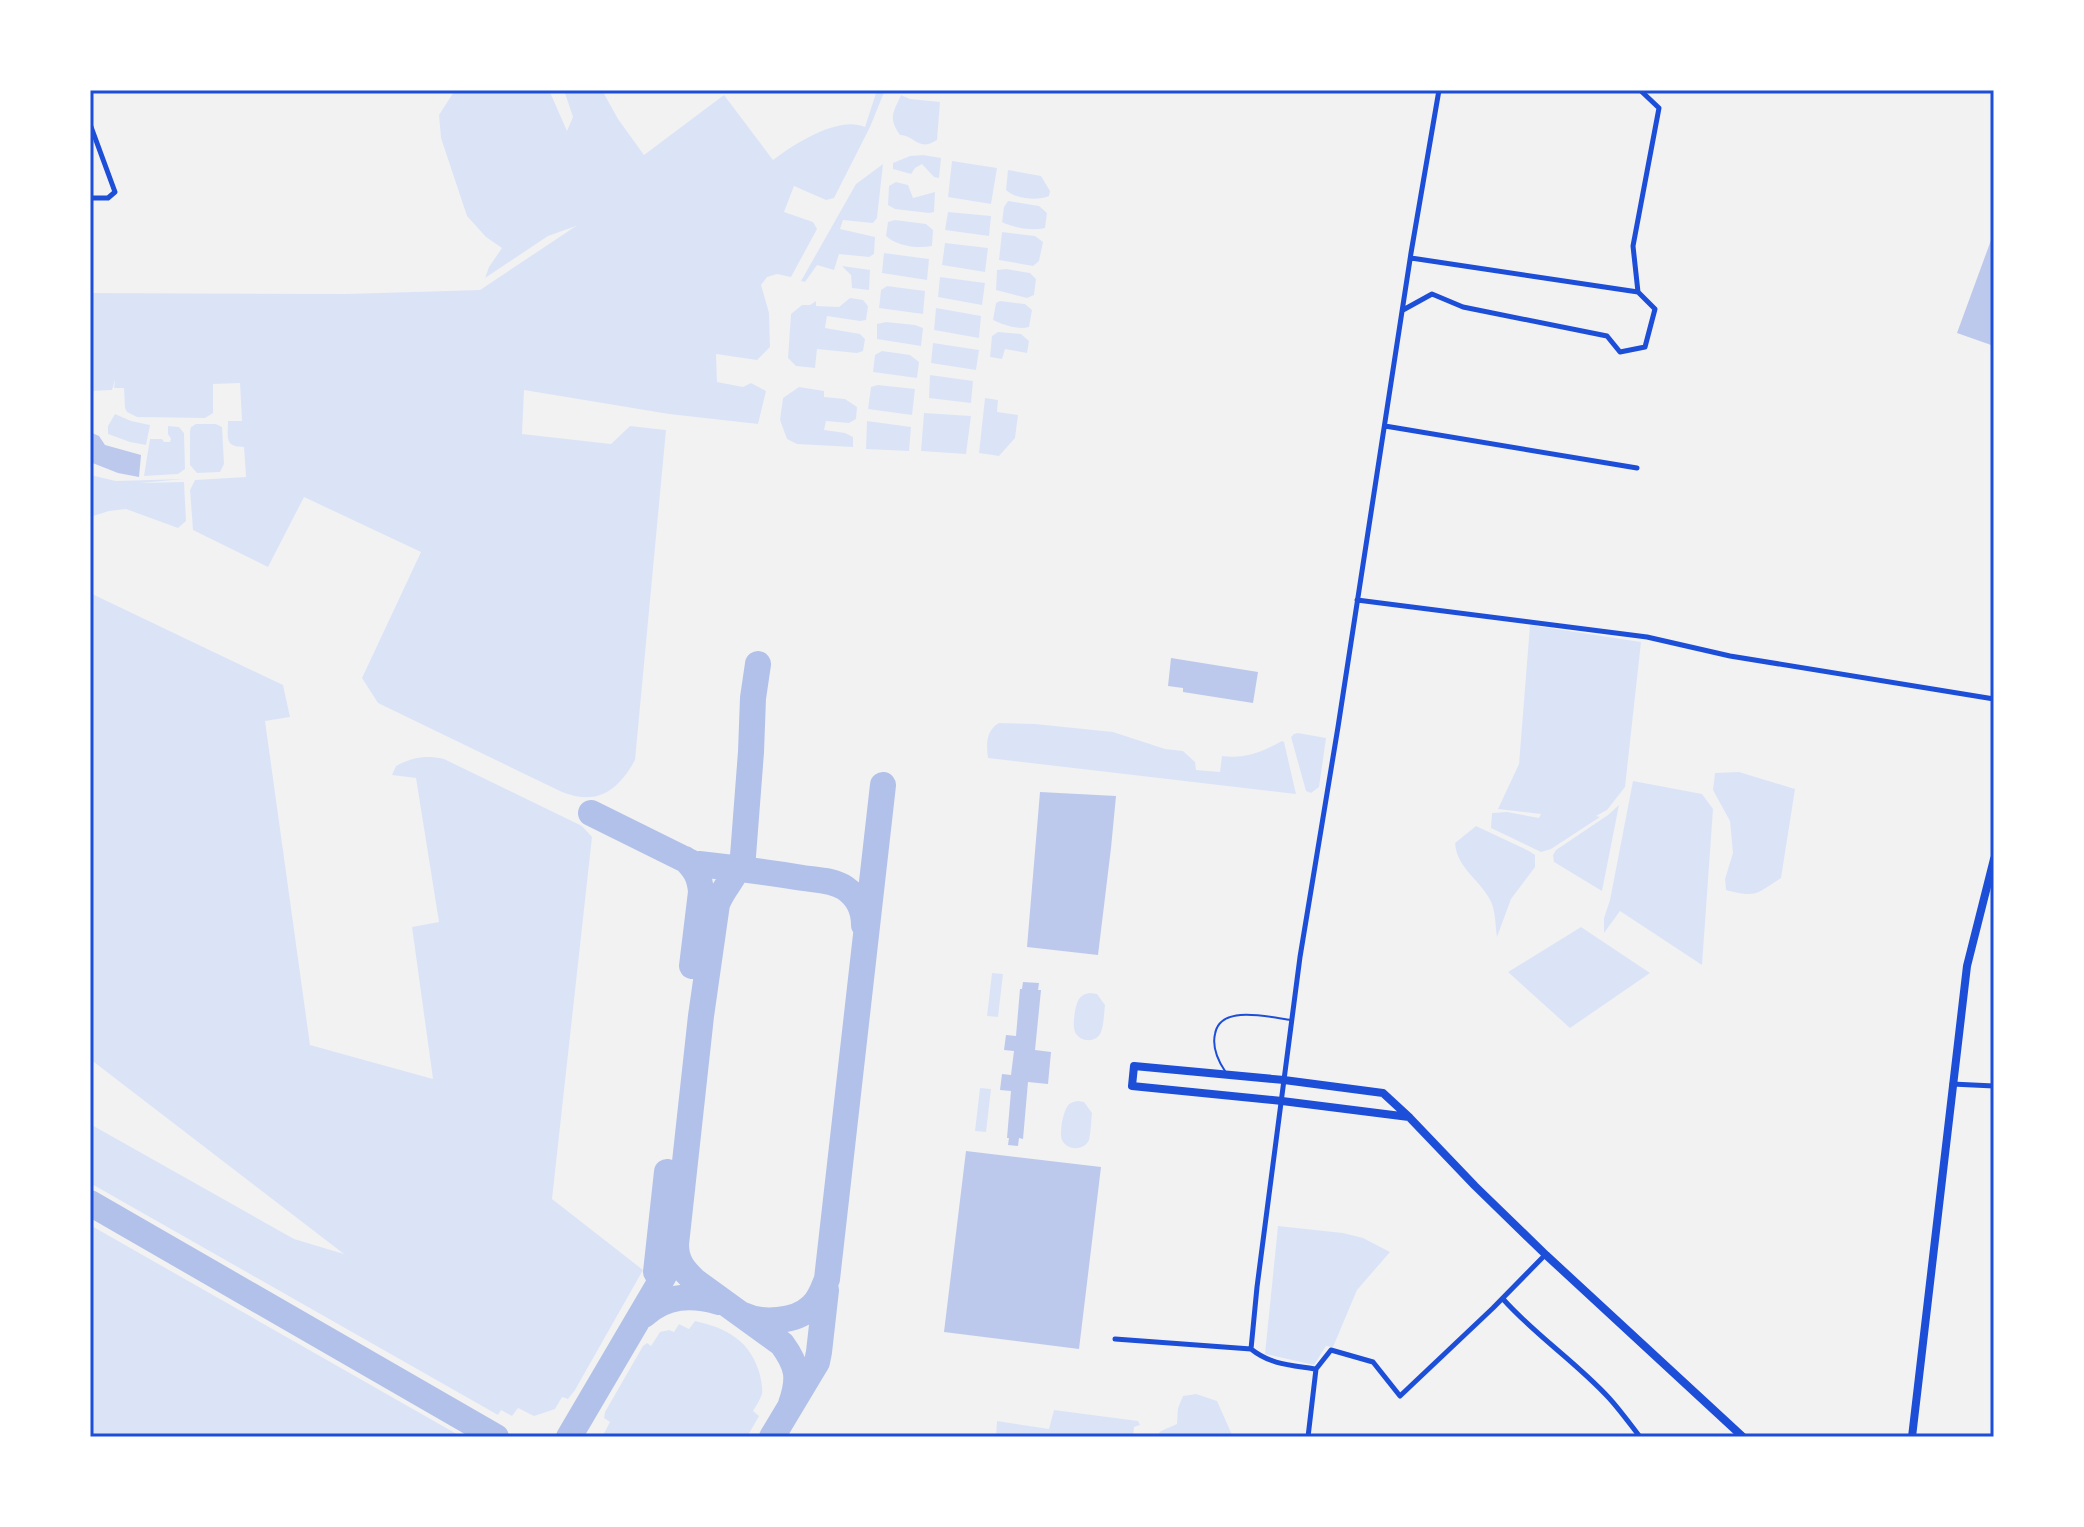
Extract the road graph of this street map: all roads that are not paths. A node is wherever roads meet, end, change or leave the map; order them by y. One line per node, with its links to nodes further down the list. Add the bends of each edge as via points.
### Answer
1 (1439, 90): 5 (street)
2 (1640, 90): 6 (street, via 1659,108 1633,246)
3 (90, 124): 4 (street, via 115,192 108,198)
4 (90, 198)
5 (1411, 258): 6 (street); 7 (street)
6 (1638, 292): 7 (street, via 1655,309 1645,347 1620,352 1607,336 1463,307 1432,294)
7 (1403, 310): 8 (street)
8 (1385, 426): 9 (street); 10 (street)
9 (1637, 468)
10 (1357, 600): 11 (street, via 1647,637 1730,656); 13 (street)
11 (1994, 699)
12 (1994, 859): 16 (main road, via 1967,966)
13 (1291, 1020): 14 (lane, via 1242,1015 1221,1020 1215,1053); 15 (street)
14 (1228, 1075): 15 (main road); 18 (main road, via 1134,1066 1132,1086)
15 (1284, 1080): 18 (street); 19 (main road, via 1383,1093)
16 (1952, 1084): 17 (street); 28 (main road)
17 (1994, 1086)
18 (1282, 1101): 19 (main road); 23 (street)
19 (1409, 1117): 20 (main road)
20 (1546, 1255): 21 (street); 27 (main road)
21 (1503, 1299): 24 (street, via 1400,1396 1373,1362 1331,1350); 26 (street, via 1607,1396)
22 (1115, 1339): 23 (street)
23 (1251, 1349): 24 (street, via 1271,1362)
24 (1316, 1369): 25 (street)
25 (1308, 1437)
26 (1640, 1437)
27 (1743, 1437)
28 (1912, 1437)

